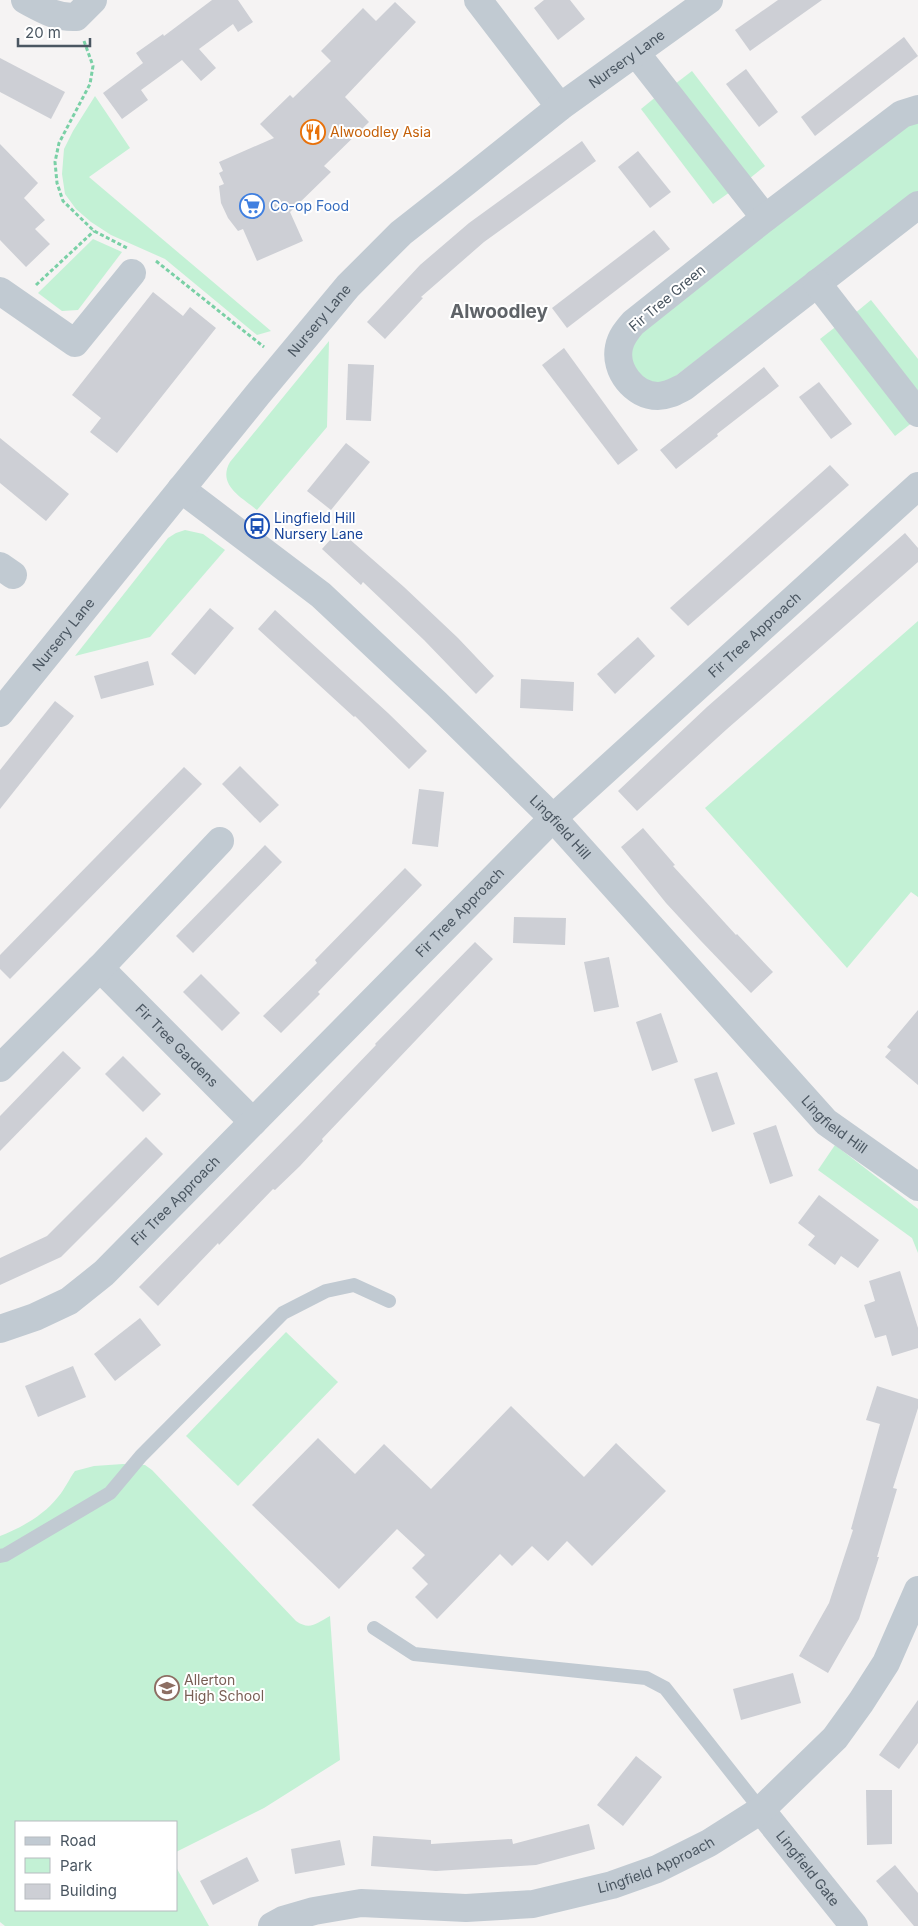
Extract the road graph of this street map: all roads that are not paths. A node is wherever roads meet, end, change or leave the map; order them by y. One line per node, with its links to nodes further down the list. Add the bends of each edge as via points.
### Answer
1 (25, 0): 4 (street, via 65,17)
2 (478, 0): 6 (street)
3 (709, 0): 5 (street, Nursery Lane)
4 (84, 8)
5 (636, 53): 6 (street, Nursery Lane); 9 (street)
6 (560, 107): 15 (street, Nursery Lane, via 401,233 348,286)
7 (918, 109): 9 (street, Fir Tree Green, via 902,114)
8 (918, 205): 11 (street, Fir Tree Green)
9 (766, 218): 11 (street, Fir Tree Green, via 633,323 619,347 618,361 623,375 644,393 658,396 672,393)
10 (138, 261): 12 (street, via 75,343)
11 (817, 283): 13 (street)
12 (8, 296)
13 (918, 413)
14 (918, 486): 17 (street, Fir Tree Approach)
15 (181, 489): 16 (street, Nursery Lane); 17 (street, Lingfield Hill, via 320,595)
16 (0, 713)
17 (553, 818): 21 (street, Fir Tree Approach); 22 (street, Lingfield Hill, via 826,1122)
18 (220, 841): 19 (street)
19 (100, 968): 20 (street); 21 (street, Fir Tree Gardens)
20 (0, 1068)
21 (253, 1122): 24 (street, Fir Tree Approach, via 104,1273 69,1301)
22 (918, 1187)
23 (389, 1302): 25 (lane, via 354,1285 326,1291 283,1313 141,1456 110,1493)
24 (0, 1329)
25 (0, 1556)
26 (918, 1590): 28 (street, Lingfield Approach, via 886,1663 862,1702 835,1738)
27 (374, 1628): 28 (lane, via 414,1654 646,1678 665,1688)
28 (762, 1810): 29 (street, Lingfield Approach, via 709,1843 657,1869 612,1885 542,1902 466,1908 361,1903 314,1911); 30 (street, Lingfield Gate)
29 (272, 1926)
30 (854, 1926)

